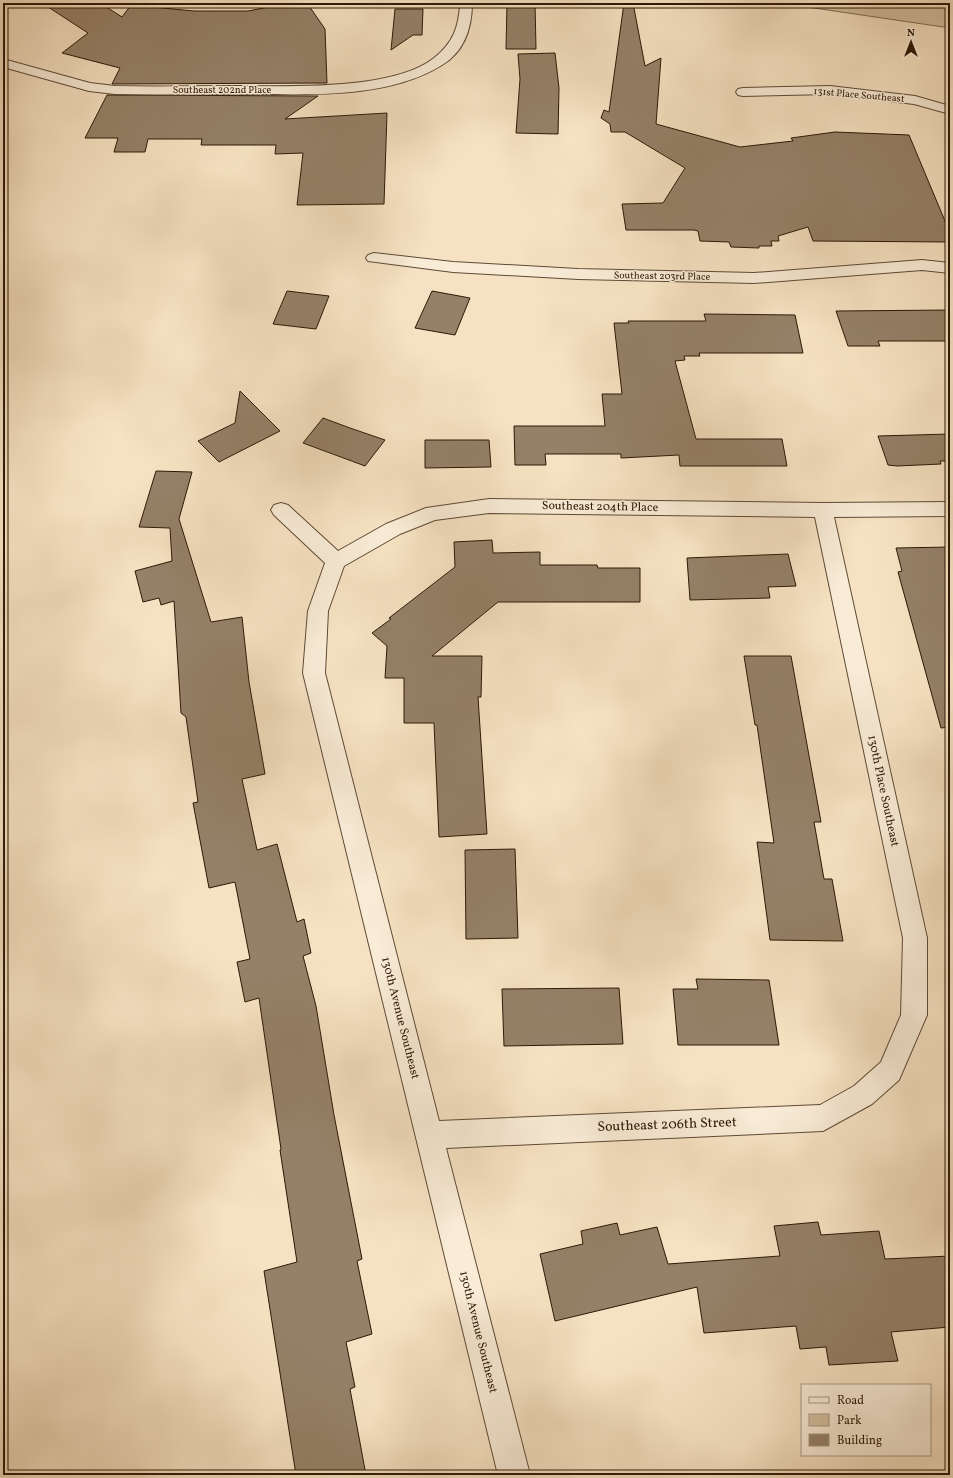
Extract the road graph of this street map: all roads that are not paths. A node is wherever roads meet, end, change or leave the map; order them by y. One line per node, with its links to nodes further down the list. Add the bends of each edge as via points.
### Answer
1 (466, 3): 2 (street, Southeast 202nd Place, via 466,18 462,32 455,47 439,61 400,78 340,89 114,90 89,87)
2 (3, 63)
3 (743, 92): 4 (street, 131st Place Southeast, via 830,90 915,100)
4 (950, 110)
5 (374, 258): 6 (street, Southeast 203rd Place, via 453,267 570,274 754,278 922,265)
6 (950, 268)
7 (950, 509): 9 (street, Southeast 204th Place)
8 (281, 510): 10 (street)
9 (822, 510): 10 (street, Southeast 204th Place, via 489,506 433,513 393,529); 11 (street, 130th Place Southeast, via 915,938 914,1015)
10 (336, 561): 12 (street, 130th Avenue Southeast, via 318,611 314,673)
11 (890, 1071): 12 (street, Southeast 206th Street, via 863,1095 823,1118)
12 (429, 1135): 13 (street, 130th Avenue Southeast)
13 (514, 1475)

